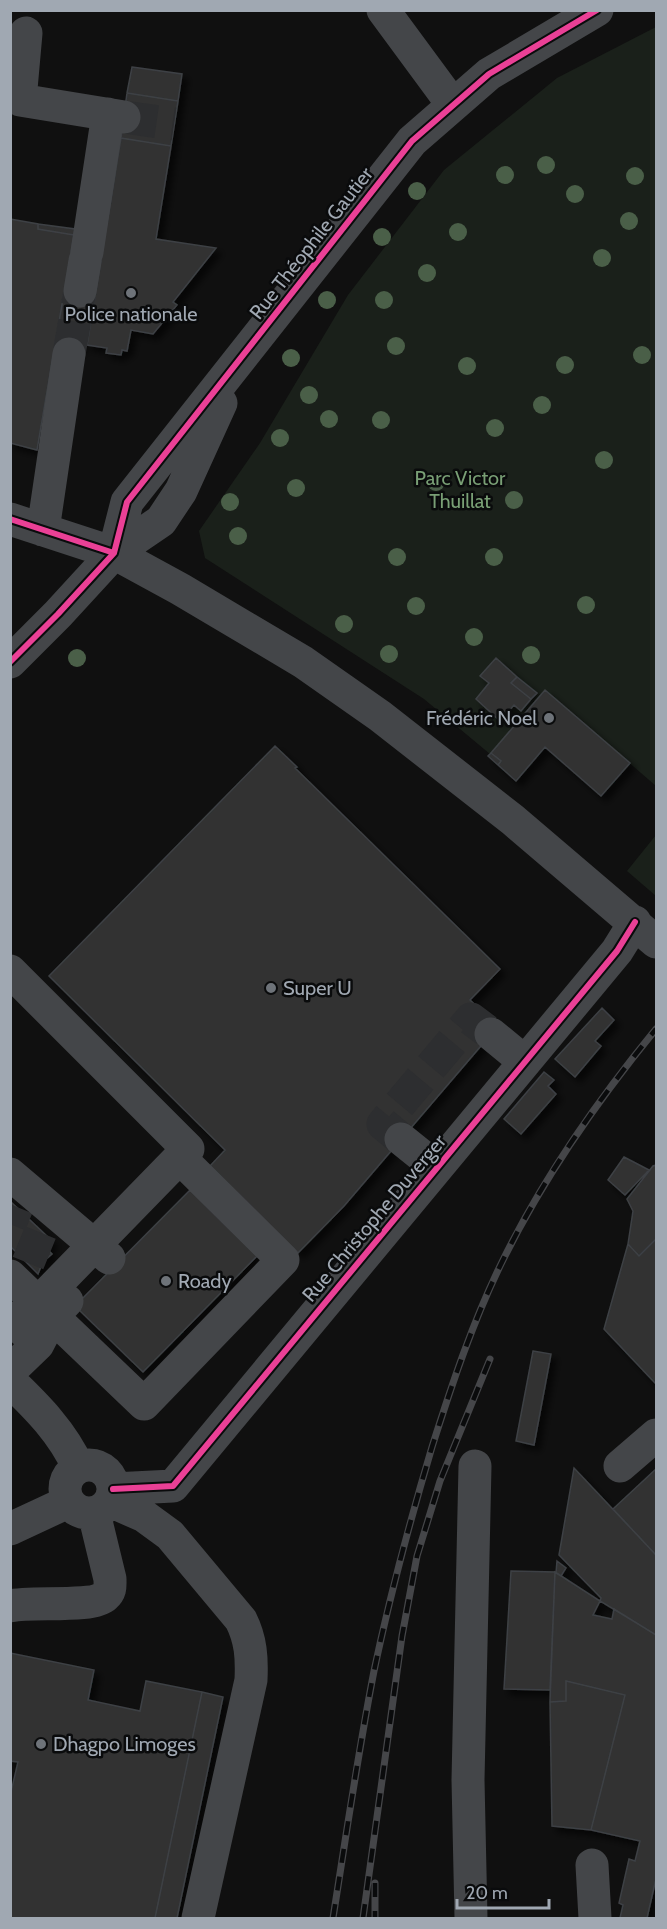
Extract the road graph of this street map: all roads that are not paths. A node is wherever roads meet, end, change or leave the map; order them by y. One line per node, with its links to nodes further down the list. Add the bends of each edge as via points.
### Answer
1 (383, 10): 4 (street)
2 (597, 10): 4 (street, Rue Théophile Gautier, via 489,74)
3 (26, 33): 5 (street, via 21,100 116,115)
4 (453, 105): 9 (street, Rue Théophile Gautier, via 412,141 241,359 181,491 160,521)
5 (84, 268)
6 (69, 354): 8 (street)
7 (10, 519): 8 (street)
8 (44, 530): 9 (street)
9 (114, 553): 10 (street, Rue Théophile Gautier); 11 (street, via 303,662 380,716 513,820)
10 (10, 662)
11 (646, 932): 14 (street, Rue Christophe Duverger, via 616,951)
12 (14, 983): 16 (street, via 188,1149)
13 (491, 1034): 14 (street)
14 (525, 1062): 17 (street, Rue Christophe Duverger)
15 (401, 1139): 17 (street)
16 (180, 1157): 19 (street); 20 (street, via 283,1260 144,1404)
17 (437, 1168): 26 (street, Rue Christophe Duverger, via 173,1486)
18 (27, 1198): 19 (street)
19 (93, 1245): 20 (street, via 109,1259)
20 (25, 1291): 21 (street)
21 (10, 1371)
22 (10, 1381): 26 (street, via 68,1446 78,1467 97,1466 111,1479)
23 (657, 1436): 25 (street)
24 (475, 1466): 31 (street, via 468,1780)
25 (620, 1466)
26 (96, 1501): 27 (street); 28 (street, via 110,1579 110,1590 104,1598 92,1603); 30 (street, via 144,1516 170,1535 241,1620 248,1635 251,1680)
27 (10, 1529)
28 (10, 1606)
29 (592, 1865): 32 (street)
30 (198, 1918)
31 (471, 1918)
32 (594, 1918)

